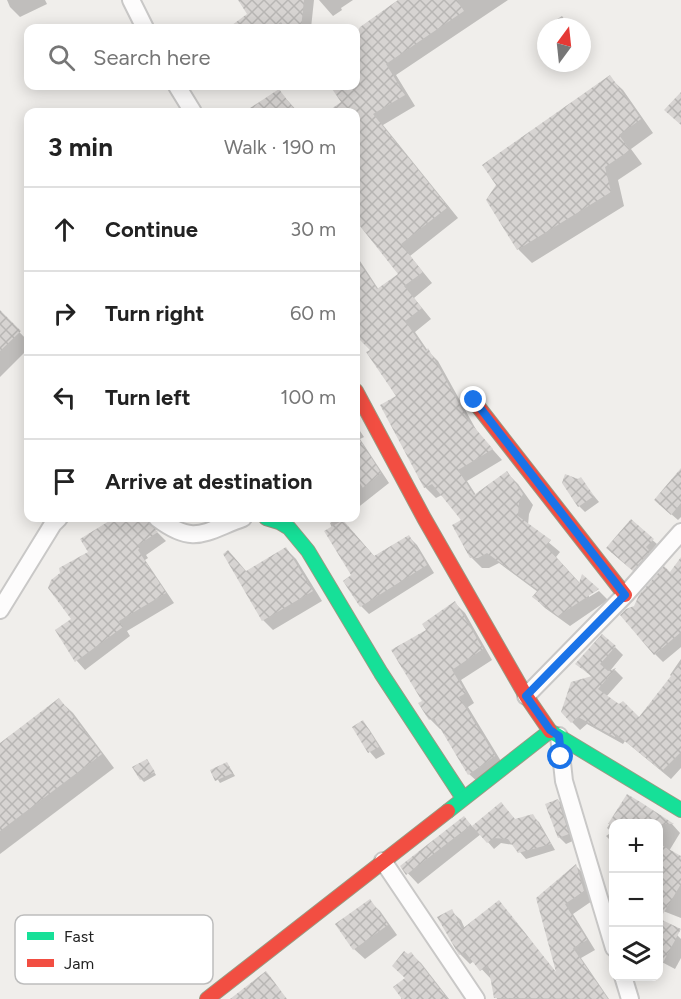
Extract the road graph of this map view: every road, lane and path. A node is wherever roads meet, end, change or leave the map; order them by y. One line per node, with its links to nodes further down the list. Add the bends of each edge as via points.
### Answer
1 (130, 0): 2 (street)
2 (143, 24)
3 (179, 90): 4 (street)
4 (191, 108)
5 (360, 398): 14 (street)
6 (474, 400): 12 (street)
7 (56, 522): 13 (street)
8 (164, 522): 9 (street, via 189,535)
9 (233, 522)
10 (279, 522): 17 (street, via 308,551 381,673)
11 (681, 532): 12 (street)
12 (625, 595): 14 (street)
13 (0, 610)
14 (526, 696): 15 (street)
15 (555, 733): 17 (street); 18 (street); 20 (street, via 564,781)
16 (681, 790): 18 (street)
17 (463, 798): 19 (street)
18 (675, 807)
19 (383, 861): 22 (street); 23 (street)
20 (609, 931)
21 (625, 981): 24 (street)
22 (207, 999)
23 (476, 999)
24 (630, 999)

